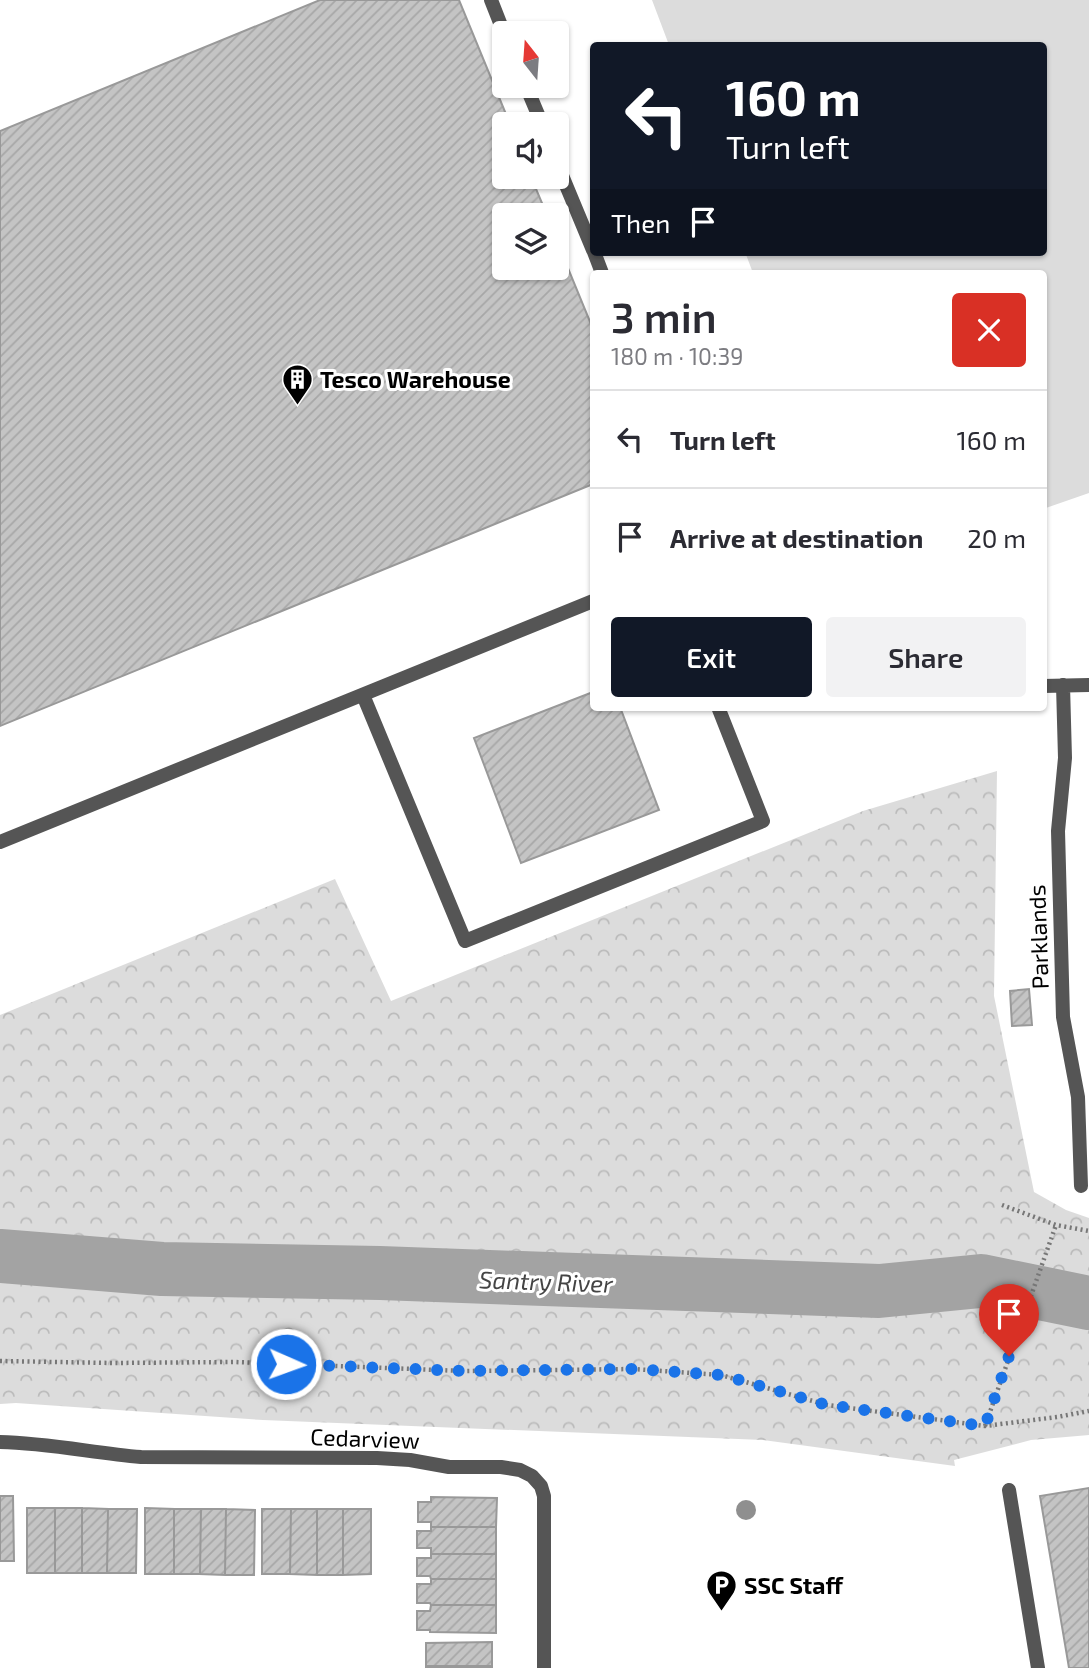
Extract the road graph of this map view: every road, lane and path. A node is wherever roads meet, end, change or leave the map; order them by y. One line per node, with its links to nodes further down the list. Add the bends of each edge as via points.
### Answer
1 (491, 0): 2 (street)
2 (499, 21)
3 (568, 189): 4 (street)
4 (590, 242)
5 (590, 602): 9 (street)
6 (1063, 685): 7 (street); 8 (street); 12 (street, Parklands, via 1065,758 1058,831 1063,1017 1078,1097)
7 (1089, 685)
8 (1047, 686)
9 (363, 695): 10 (street, via 465,941 763,821); 11 (street)
10 (720, 711)
11 (0, 842)
12 (1081, 1186)
13 (1002, 1205): 14 (path)
14 (1056, 1225): 15 (path); 18 (path)
15 (1089, 1231)
16 (0, 1361): 18 (path, via 235,1362 463,1371 633,1369 709,1374 827,1405)
17 (1089, 1411): 18 (path)
18 (985, 1426)
19 (0, 1442): 21 (street, Cedarview, via 141,1457 377,1458 520,1470 532,1476 544,1496)
20 (1009, 1490): 22 (street)
21 (544, 1668)
22 (1038, 1668)

